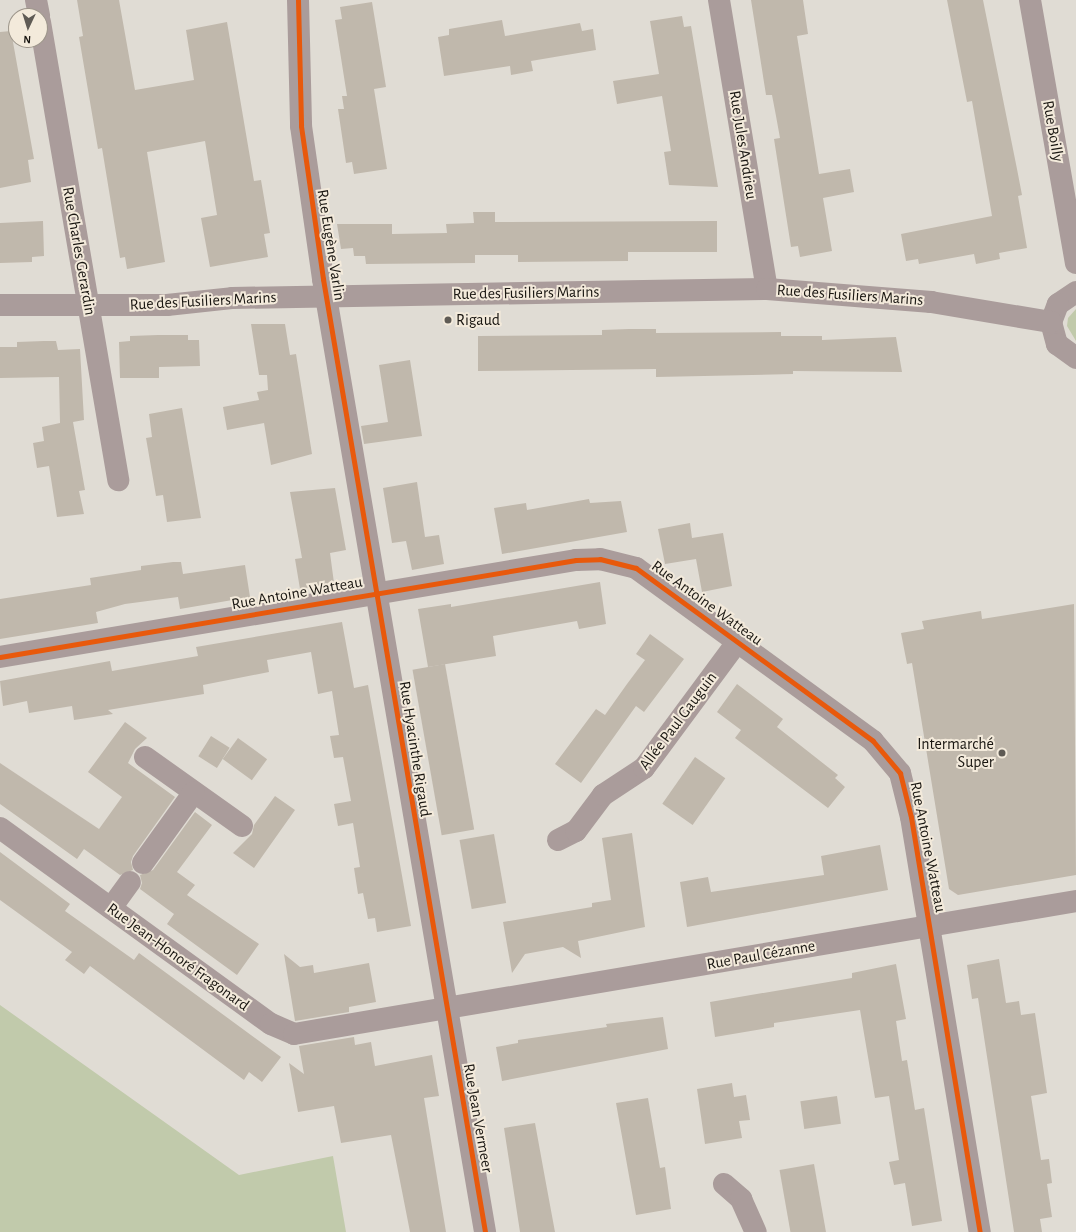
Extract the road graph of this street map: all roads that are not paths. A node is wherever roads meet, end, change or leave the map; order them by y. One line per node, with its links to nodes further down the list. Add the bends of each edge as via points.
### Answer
1 (298, 0): 9 (street, Rue Eugène Varlin, via 301,126)
2 (719, 0): 7 (street, Rue Jules Andrieu)
3 (1030, 0): 5 (street, Rue Boilly)
4 (44, 48): 11 (street, Rue Charles Gerardin)
5 (1068, 164): 6 (street, Rue Boilly)
6 (1076, 263)
7 (767, 289): 9 (street, Rue des Fusiliers Marins); 12 (street, Rue des Fusiliers Marins, via 931,302)
8 (1076, 292): 12 (street, via 1060,301)
9 (326, 296): 11 (street, Rue des Fusiliers Marins, via 232,298 167,305); 15 (street, Rue Eugène Varlin)
10 (0, 305): 11 (street, Rue des Fusiliers Marins)
11 (88, 305): 14 (street, Rue Charles Gerardin)
12 (1051, 322): 13 (street, via 1057,344)
13 (1076, 358)
14 (118, 480)
15 (360, 492): 16 (street, Rue Hyacinthe Rigaud)
16 (377, 593): 17 (street, Rue Antoine Watteau, via 576,560 600,559 636,568); 18 (street, Rue Antoine Watteau); 29 (street, Rue Hyacinthe Rigaud)
17 (738, 641): 23 (street, Allée Paul Gauguin, via 644,768 603,795 576,831); 28 (street, Rue Antoine Watteau, via 873,741 895,766 908,798)
18 (0, 657)
19 (145, 757): 20 (street)
20 (194, 792): 21 (street); 24 (street)
21 (242, 826)
22 (0, 828): 27 (street, Rue Jean-Honoré Fragonard)
23 (558, 840)
24 (143, 863)
25 (130, 882): 27 (street)
26 (1076, 901): 28 (street, Rue Paul Cézanne)
27 (111, 908): 29 (street, Rue Jean-Honoré Fragonard, via 283,1031 307,1033)
28 (930, 926): 29 (street, Rue Paul Cézanne); 33 (street, Rue Antoine Watteau)
29 (445, 1009): 31 (street, Rue Jean Vermeer)
30 (724, 1184): 32 (street, via 741,1199)
31 (485, 1232)
32 (756, 1232)
33 (980, 1232)

